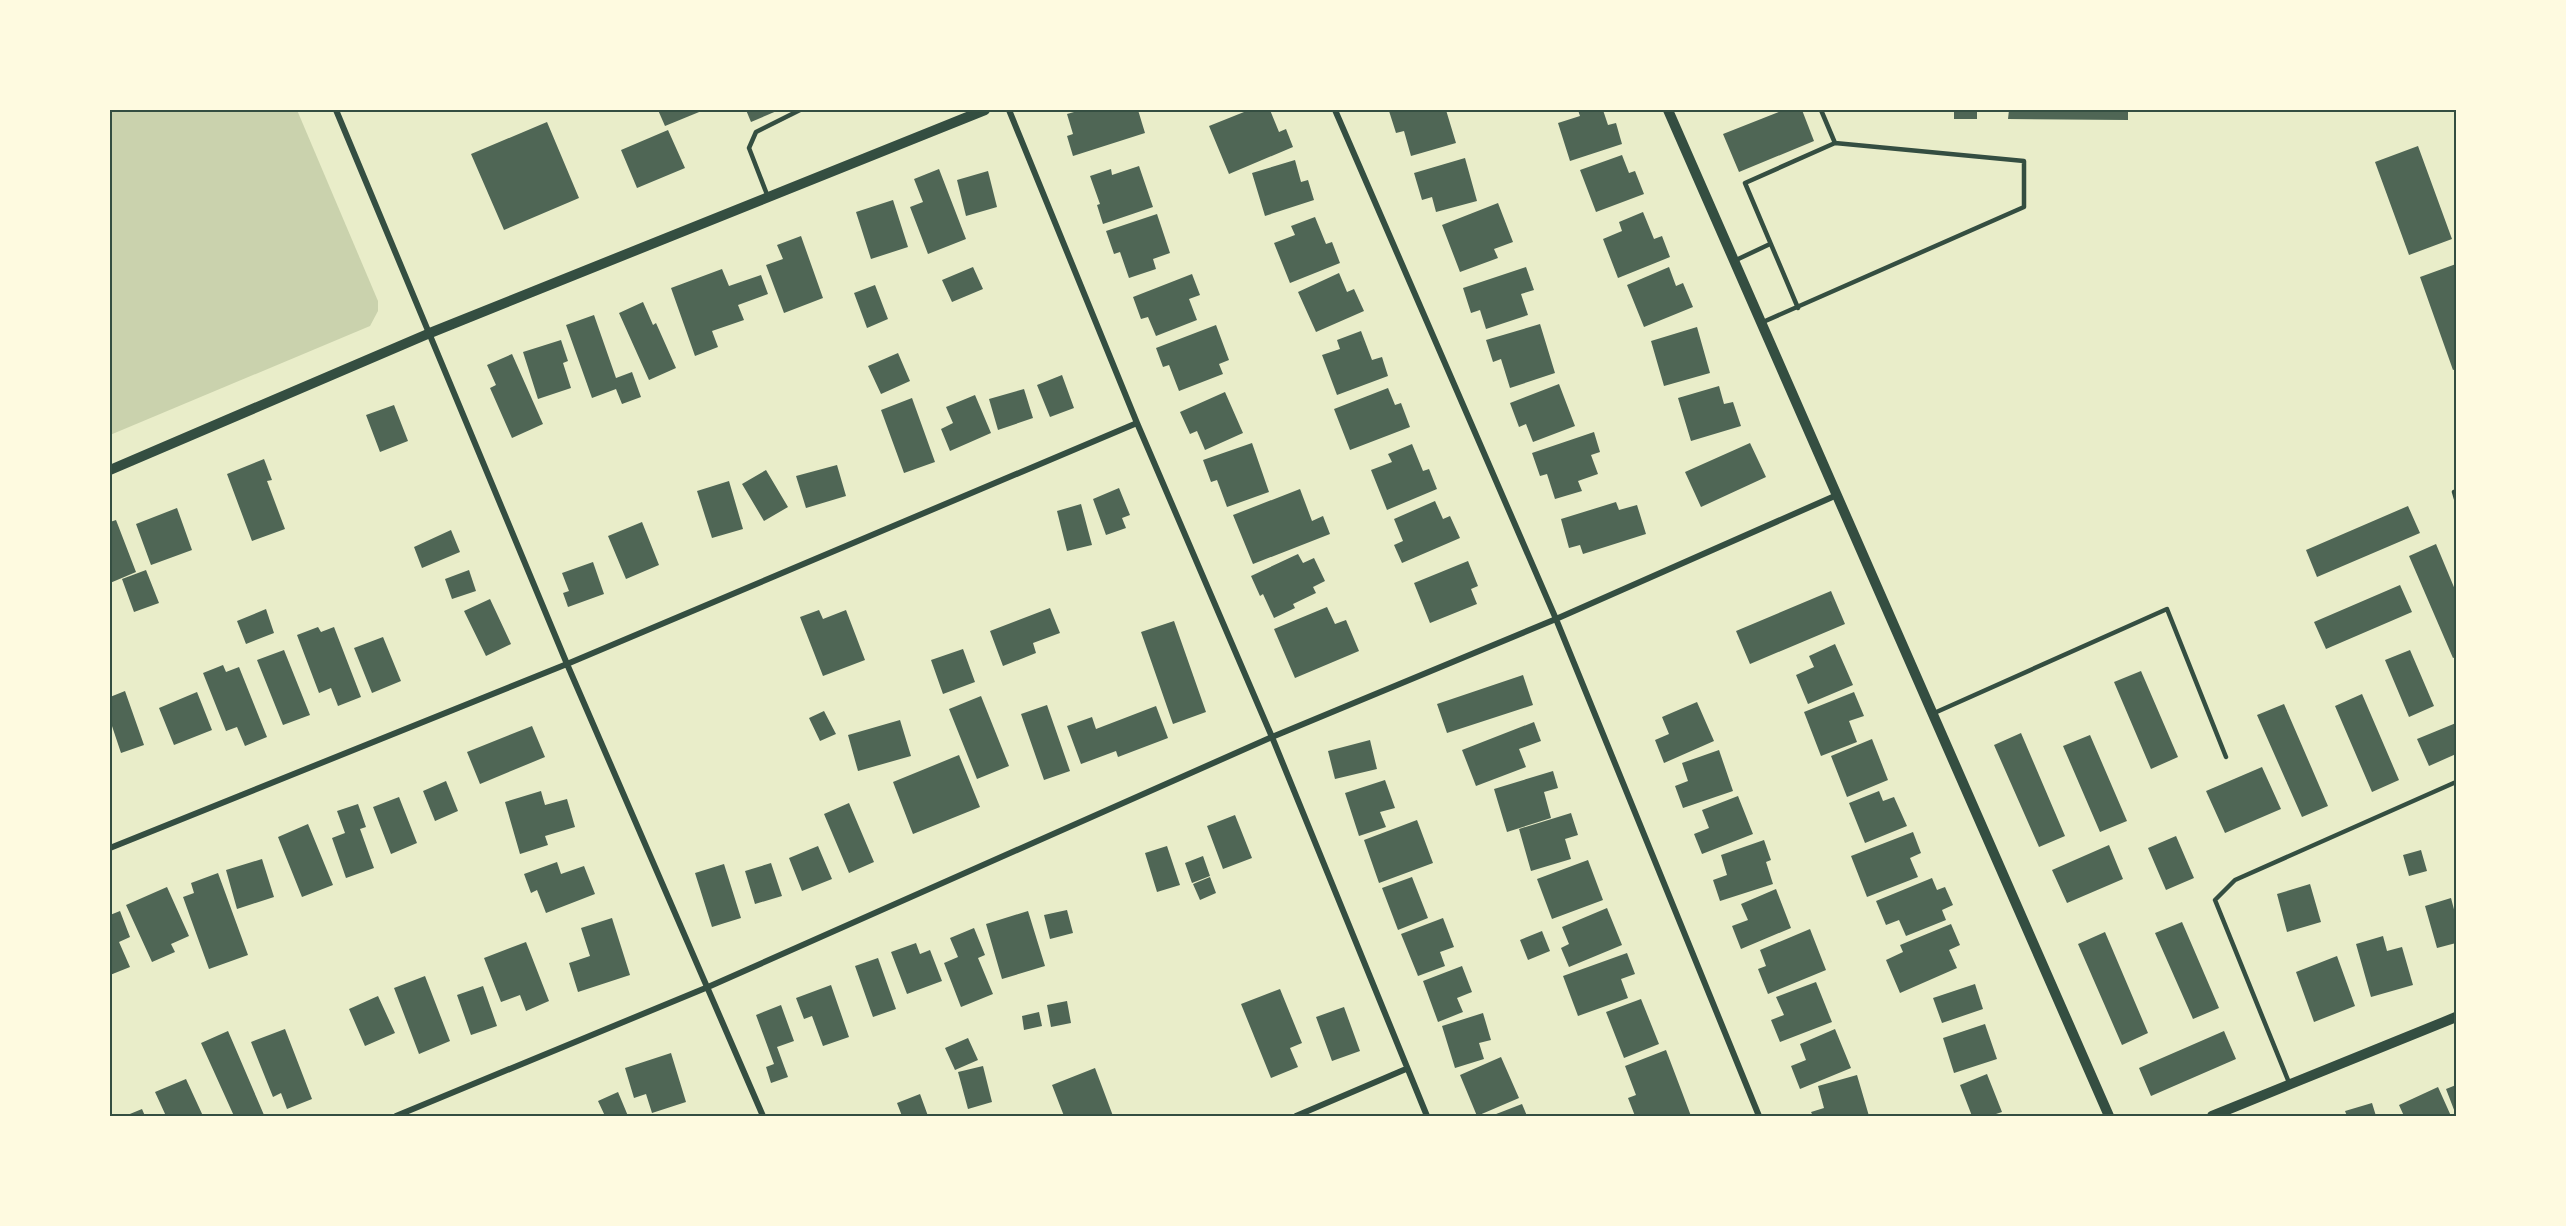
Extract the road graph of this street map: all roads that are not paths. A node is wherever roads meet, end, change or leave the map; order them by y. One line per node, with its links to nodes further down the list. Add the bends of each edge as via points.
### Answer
1 (336, 110): 14 (street)
2 (800, 110): 9 (lane, via 756,132 749,148)
3 (985, 110): 9 (street)
4 (1010, 110): 15 (street)
5 (1335, 110): 20 (street)
6 (1668, 110): 11 (street)
7 (1821, 110): 8 (lane)
8 (1834, 143): 10 (lane, via 1745,183); 12 (lane, via 2024,161 2024,207)
9 (768, 197): 14 (street)
10 (1770, 244): 11 (lane); 12 (lane)
11 (1734, 261): 13 (street)
12 (1798, 308): 13 (lane)
13 (1762, 323): 18 (street)
14 (430, 333): 16 (street); 21 (street)
15 (1137, 423): 21 (street); 23 (street)
16 (110, 470)
17 (2454, 492): 19 (lane)
18 (1837, 495): 20 (street); 22 (street)
19 (2457, 499)
20 (1556, 619): 23 (street); 35 (street)
21 (567, 664): 26 (street); 27 (street)
22 (1932, 714): 24 (lane, via 2167,609); 36 (street)
23 (1272, 737): 27 (street); 29 (street)
24 (2226, 757)
25 (2457, 782): 30 (lane, via 2235,880 2216,900)
26 (110, 848)
27 (708, 987): 31 (street); 32 (street)
28 (2457, 1017): 30 (street)
29 (1406, 1069): 33 (street); 34 (street)
30 (2290, 1085): 37 (street)
31 (396, 1116)
32 (763, 1116)
33 (1296, 1116)
34 (1427, 1116)
35 (1759, 1116)
36 (2109, 1116)
37 (2212, 1116)

